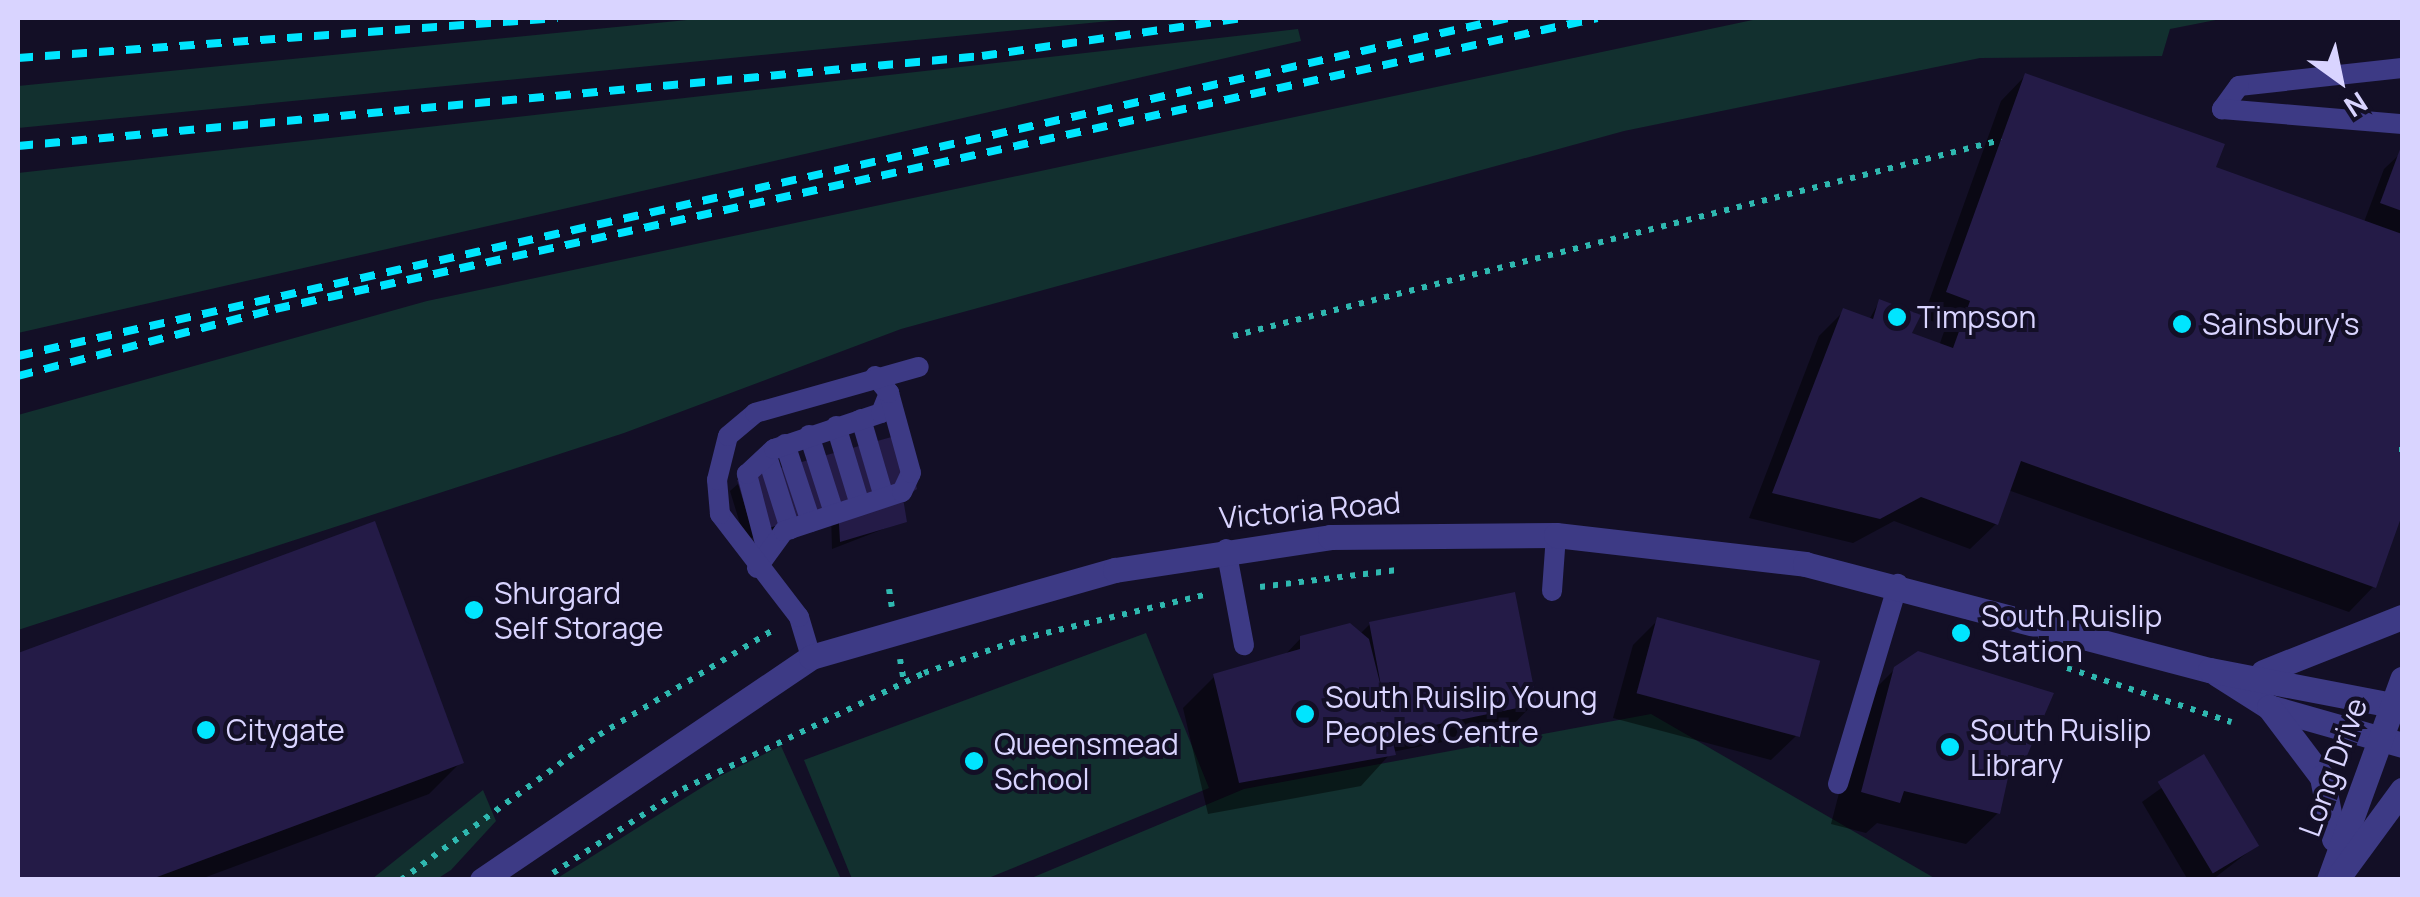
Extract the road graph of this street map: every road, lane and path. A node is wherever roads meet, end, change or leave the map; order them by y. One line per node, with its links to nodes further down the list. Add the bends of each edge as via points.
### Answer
1 (2402, 68): 2 (lane, via 2239,86 2222,108)
2 (2402, 124)
3 (2002, 140): 4 (path)
4 (1234, 336)
5 (919, 368): 6 (lane)
6 (875, 376): 7 (lane); 22 (lane, via 755,412 728,436 716,480 720,514)
7 (889, 393): 8 (lane, via 880,413); 15 (lane, via 910,473 902,492)
8 (861, 419): 9 (lane); 15 (lane)
9 (836, 426): 10 (lane); 16 (lane)
10 (809, 435): 11 (lane); 17 (lane)
11 (785, 444): 13 (lane); 18 (lane)
12 (2402, 448): 14 (path)
13 (766, 456): 19 (lane); 22 (lane, via 747,474)
14 (2402, 456)
15 (884, 498): 16 (lane)
16 (860, 505): 17 (lane)
17 (834, 514): 18 (lane)
18 (811, 522): 19 (lane)
19 (790, 529): 22 (lane)
20 (1556, 536): 21 (street, Victoria Road, via 1458,531); 24 (street, Victoria Road); 26 (lane)
21 (1226, 549): 25 (lane); 30 (street, Victoria Road, via 1115,570)
22 (762, 559): 27 (lane)
23 (1408, 568): 25 (path)
24 (1898, 584): 32 (street, Victoria Road); 39 (lane)
25 (1234, 590): 29 (lane); 45 (path, via 1021,639 924,673 683,789)
26 (1552, 591)
27 (799, 617): 30 (lane); 43 (path, via 599,735)
28 (2402, 617): 33 (street)
29 (1244, 645)
30 (811, 657): 44 (street, Victoria Road)
31 (2054, 664): 37 (path)
32 (2210, 670): 33 (street, Victoria Road); 36 (street, Victoria Road)
33 (2254, 675): 35 (street, Victoria Road)
34 (2402, 679): 35 (street, Long Drive)
35 (2397, 705): 38 (street, Long Drive)
36 (2270, 707): 38 (street, Victoria Road); 42 (street, via 2328,790)
37 (2240, 725)
38 (2390, 742): 42 (street, Long Drive)
39 (1838, 784)
40 (2402, 790): 42 (street, Long Drive)
41 (2402, 823): 42 (street)
42 (2337, 869)
43 (402, 880)
44 (482, 880)
45 (544, 880)

